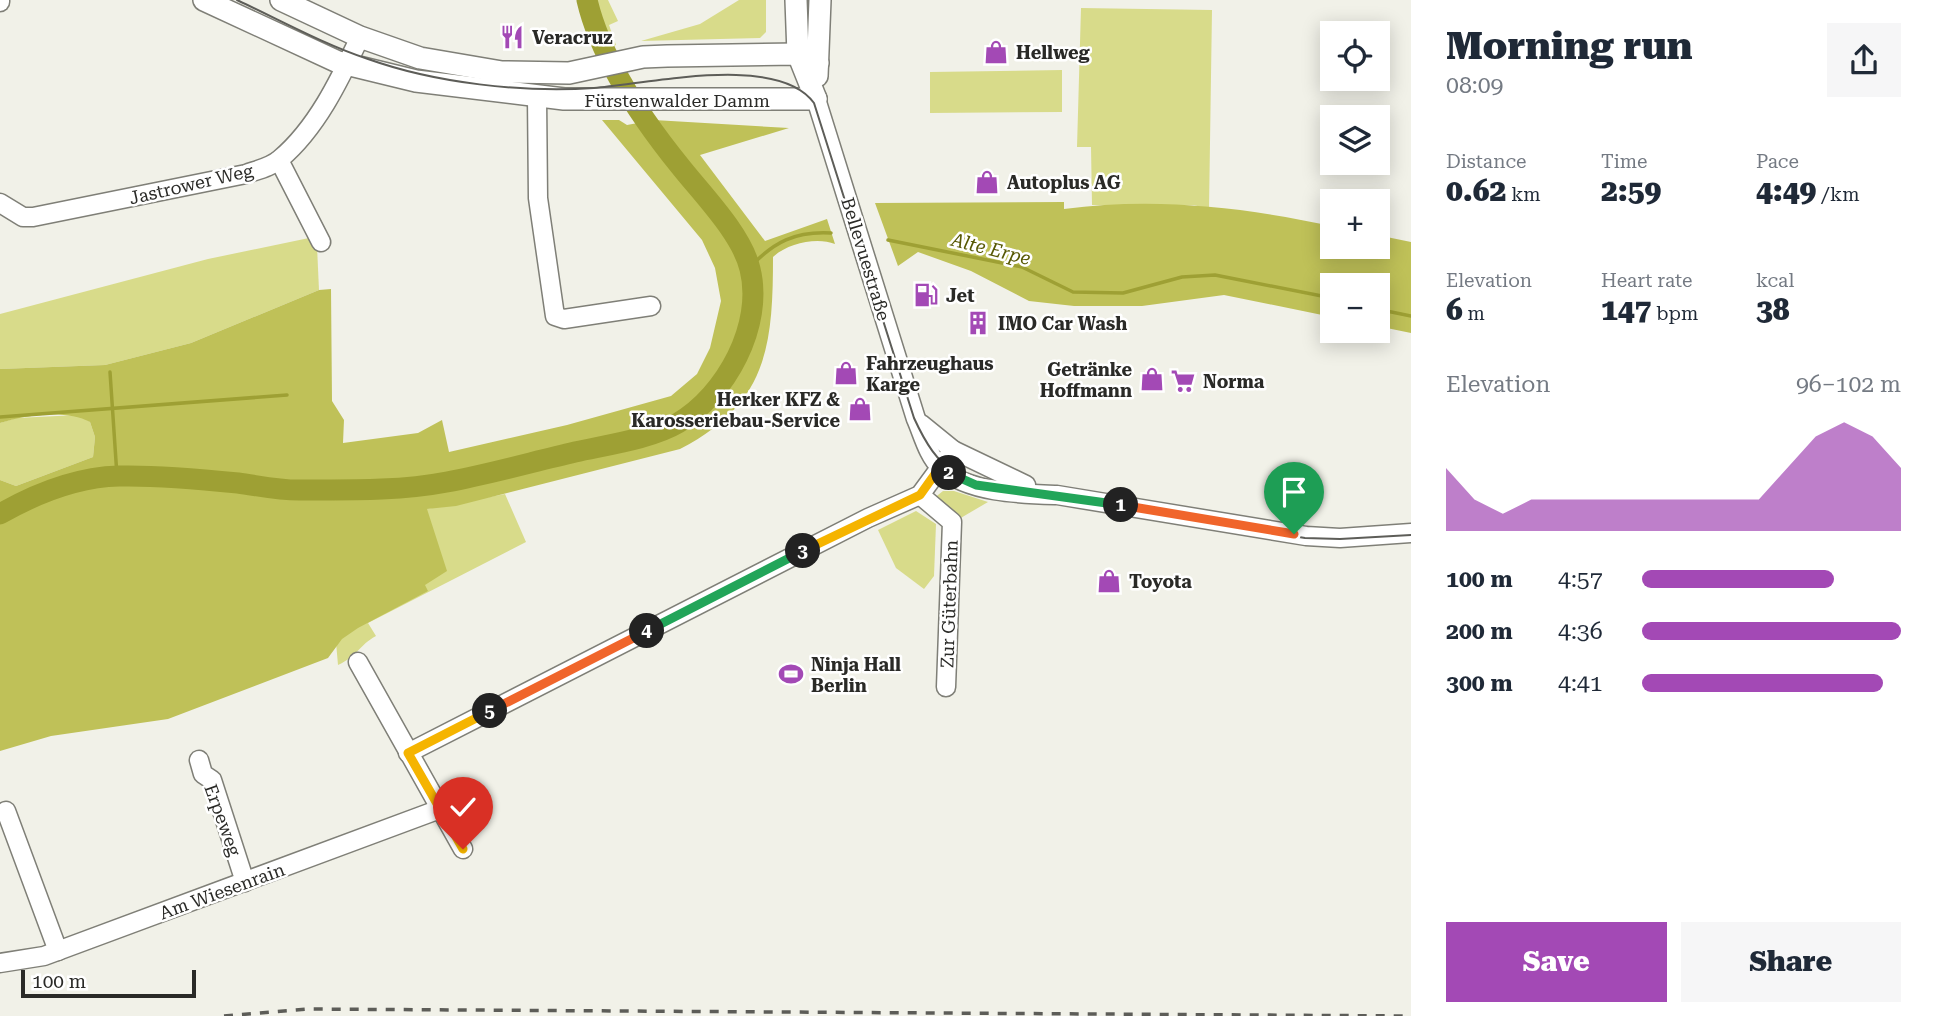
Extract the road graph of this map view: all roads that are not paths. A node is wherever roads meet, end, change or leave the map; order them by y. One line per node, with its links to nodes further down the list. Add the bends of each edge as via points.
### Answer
1 (204, 0): 8 (main road, Fürstenwalder Damm)
2 (281, 0): 5 (main road, Fürstenwalder Damm)
3 (796, 0): 6 (main road)
4 (820, 0): 7 (main road)
5 (359, 37): 6 (main road, Fürstenwalder Damm, via 420,58 502,72 558,74 667,55); 8 (street, Jastrower Weg)
6 (798, 54): 7 (main road, Fürstenwalder Damm); 10 (main road)
7 (818, 63): 10 (main road)
8 (346, 65): 9 (main road, Fürstenwalder Damm, via 416,81); 11 (street, Jastrower Weg, via 315,117)
9 (537, 97): 10 (main road, Fürstenwalder Damm); 14 (street, via 538,198 555,316 564,319)
10 (816, 99): 15 (street, Bellevuestraße)
11 (279, 160): 12 (street, Jastrower Weg, via 246,174 33,217 23,217); 13 (street)
12 (0, 204)
13 (321, 242)
14 (651, 306)
15 (916, 419): 16 (street); 17 (street, Bellevuestraße)
16 (953, 450): 17 (street); 19 (street, via 1010,480)
17 (940, 467): 18 (street); 19 (street, via 976,485)
18 (920, 495): 22 (street, Zur Güterbahn, via 952,522); 23 (street)
19 (1057, 495): 20 (street, via 1306,536)
20 (1411, 533)
21 (358, 662): 23 (street)
22 (946, 687)
23 (408, 753): 25 (street)
24 (199, 760): 28 (street, Erpeweg, via 203,774 212,780)
25 (440, 809): 27 (street); 28 (street, Am Wiesenrain)
26 (6, 811): 29 (street)
27 (463, 849)
28 (245, 882): 29 (street, Am Wiesenrain)
29 (58, 951): 30 (street, Am Wiesenrain)
30 (0, 962)

